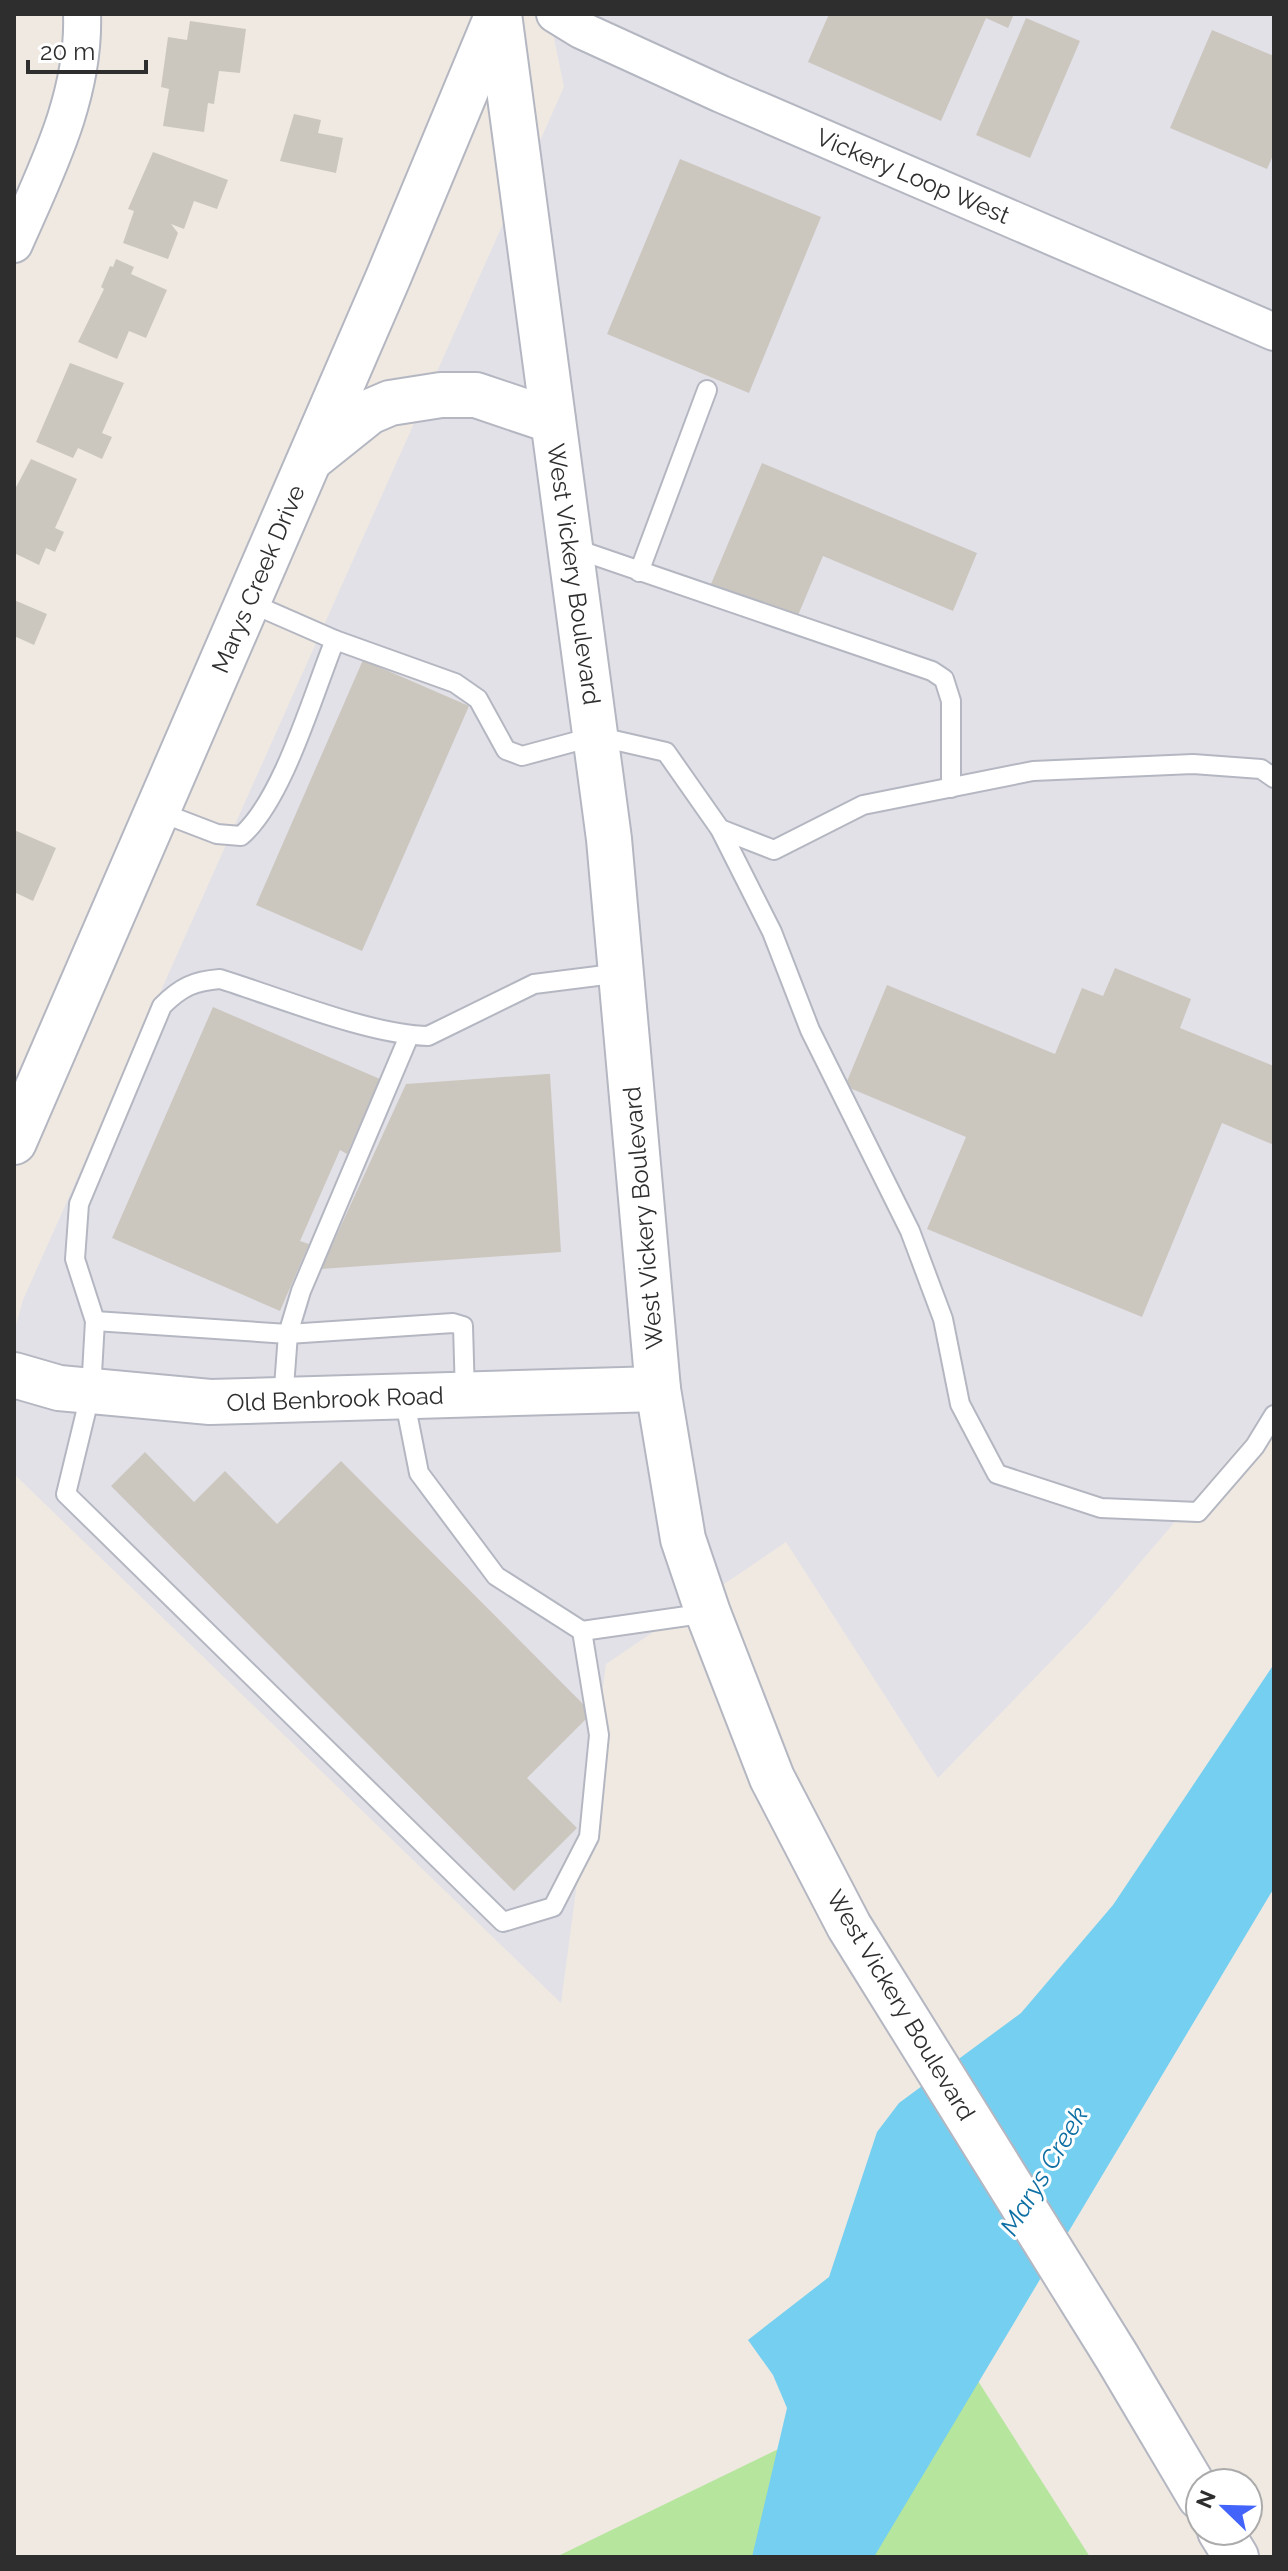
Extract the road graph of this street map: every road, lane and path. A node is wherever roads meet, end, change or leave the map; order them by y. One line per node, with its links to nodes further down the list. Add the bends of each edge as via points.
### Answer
1 (82, 14): 4 (street, via 78,75 56,148)
2 (498, 14): 7 (main road, West Vickery Boulevard); 8 (main road, Marys Creek Drive)
3 (555, 14): 5 (street, Vickery Loop West, via 721,94)
4 (14, 244)
5 (1274, 332)
6 (707, 390): 10 (lane)
7 (553, 421): 8 (main road, via 476,395 390,403 369,412); 9 (main road, West Vickery Boulevard)
8 (309, 460): 11 (main road, Marys Creek Drive)
9 (571, 547): 10 (lane); 13 (main road, West Vickery Boulevard)
10 (639, 572): 15 (lane, via 944,679 951,701)
11 (248, 602): 12 (lane); 16 (main road, Marys Creek Drive)
12 (335, 640): 13 (lane, via 455,683 478,699 506,750 522,756); 16 (lane, via 257,822 241,836 217,834)
13 (596, 736): 17 (lane, via 666,752); 18 (main road, West Vickery Boulevard)
14 (1274, 778): 15 (lane, via 1261,769 1193,764 1033,771)
15 (951, 788): 17 (lane, via 863,805 774,850)
16 (157, 811): 20 (main road, Marys Creek Drive)
17 (720, 829): 29 (lane, via 772,932 860,1137 910,1231 943,1319 960,1404 997,1474 1101,1508 1198,1512 1255,1446)
18 (621, 973): 19 (lane, via 534,984 428,1036); 24 (main road, West Vickery Boulevard)
19 (409, 1036): 21 (lane, via 220,979 180,989 162,1006 79,1204 75,1259); 22 (lane, via 301,1291)
20 (14, 1142)
21 (95, 1321): 22 (lane); 25 (lane)
22 (288, 1334): 26 (lane, via 463,1326); 28 (lane)
23 (14, 1375): 25 (main road, Old Benbrook Road)
24 (658, 1389): 26 (main road, Old Benbrook Road); 30 (main road, West Vickery Boulevard, via 683,1539)
25 (91, 1391): 28 (main road, Old Benbrook Road, via 210,1402); 31 (lane, via 66,1494 503,1922 553,1907 589,1837 599,1735)
26 (465, 1395): 27 (main road, Old Benbrook Road)
27 (404, 1397): 28 (main road, Old Benbrook Road); 31 (lane, via 419,1473 496,1576)
28 (283, 1400)
29 (1274, 1415)
30 (708, 1613): 31 (lane); 32 (main road, West Vickery Boulevard, via 772,1778 849,1926)
31 (582, 1631)
32 (1184, 2471)

